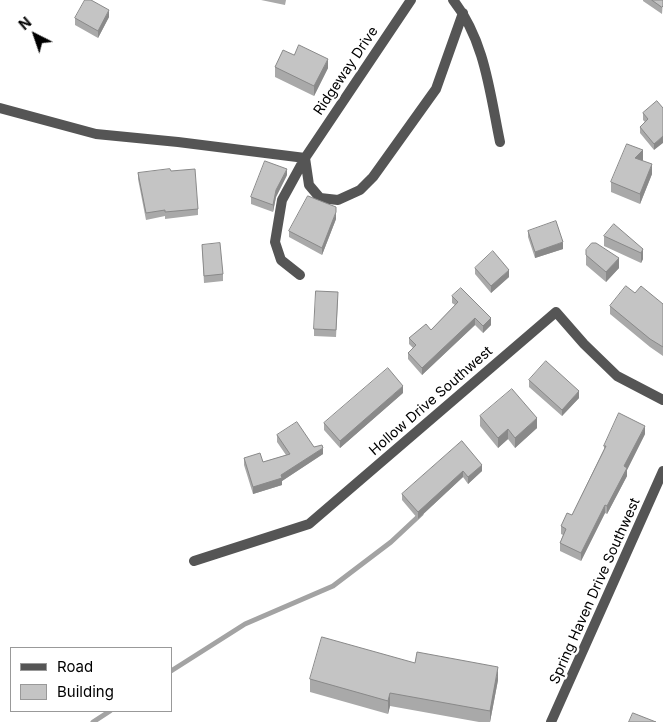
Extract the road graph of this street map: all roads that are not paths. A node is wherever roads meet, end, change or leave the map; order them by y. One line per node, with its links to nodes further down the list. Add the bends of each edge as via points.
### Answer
1 (411, 0): 6 (street, Ridgeway Drive)
2 (453, 0): 3 (street)
3 (463, 13): 5 (street, via 482,56); 6 (street, via 436,89 367,184 338,200 320,198 309,185)
4 (0, 108): 6 (street, via 96,134)
5 (500, 142)
6 (305, 158): 7 (street, Ridgeway Drive, via 282,200 275,242 281,260)
7 (300, 275)
8 (663, 400): 10 (street, Hollow Drive Southwest, via 617,376 556,312 309,524)
9 (663, 471): 11 (street, Spring Haven Drive Southwest)
10 (194, 561)
11 (551, 722)

